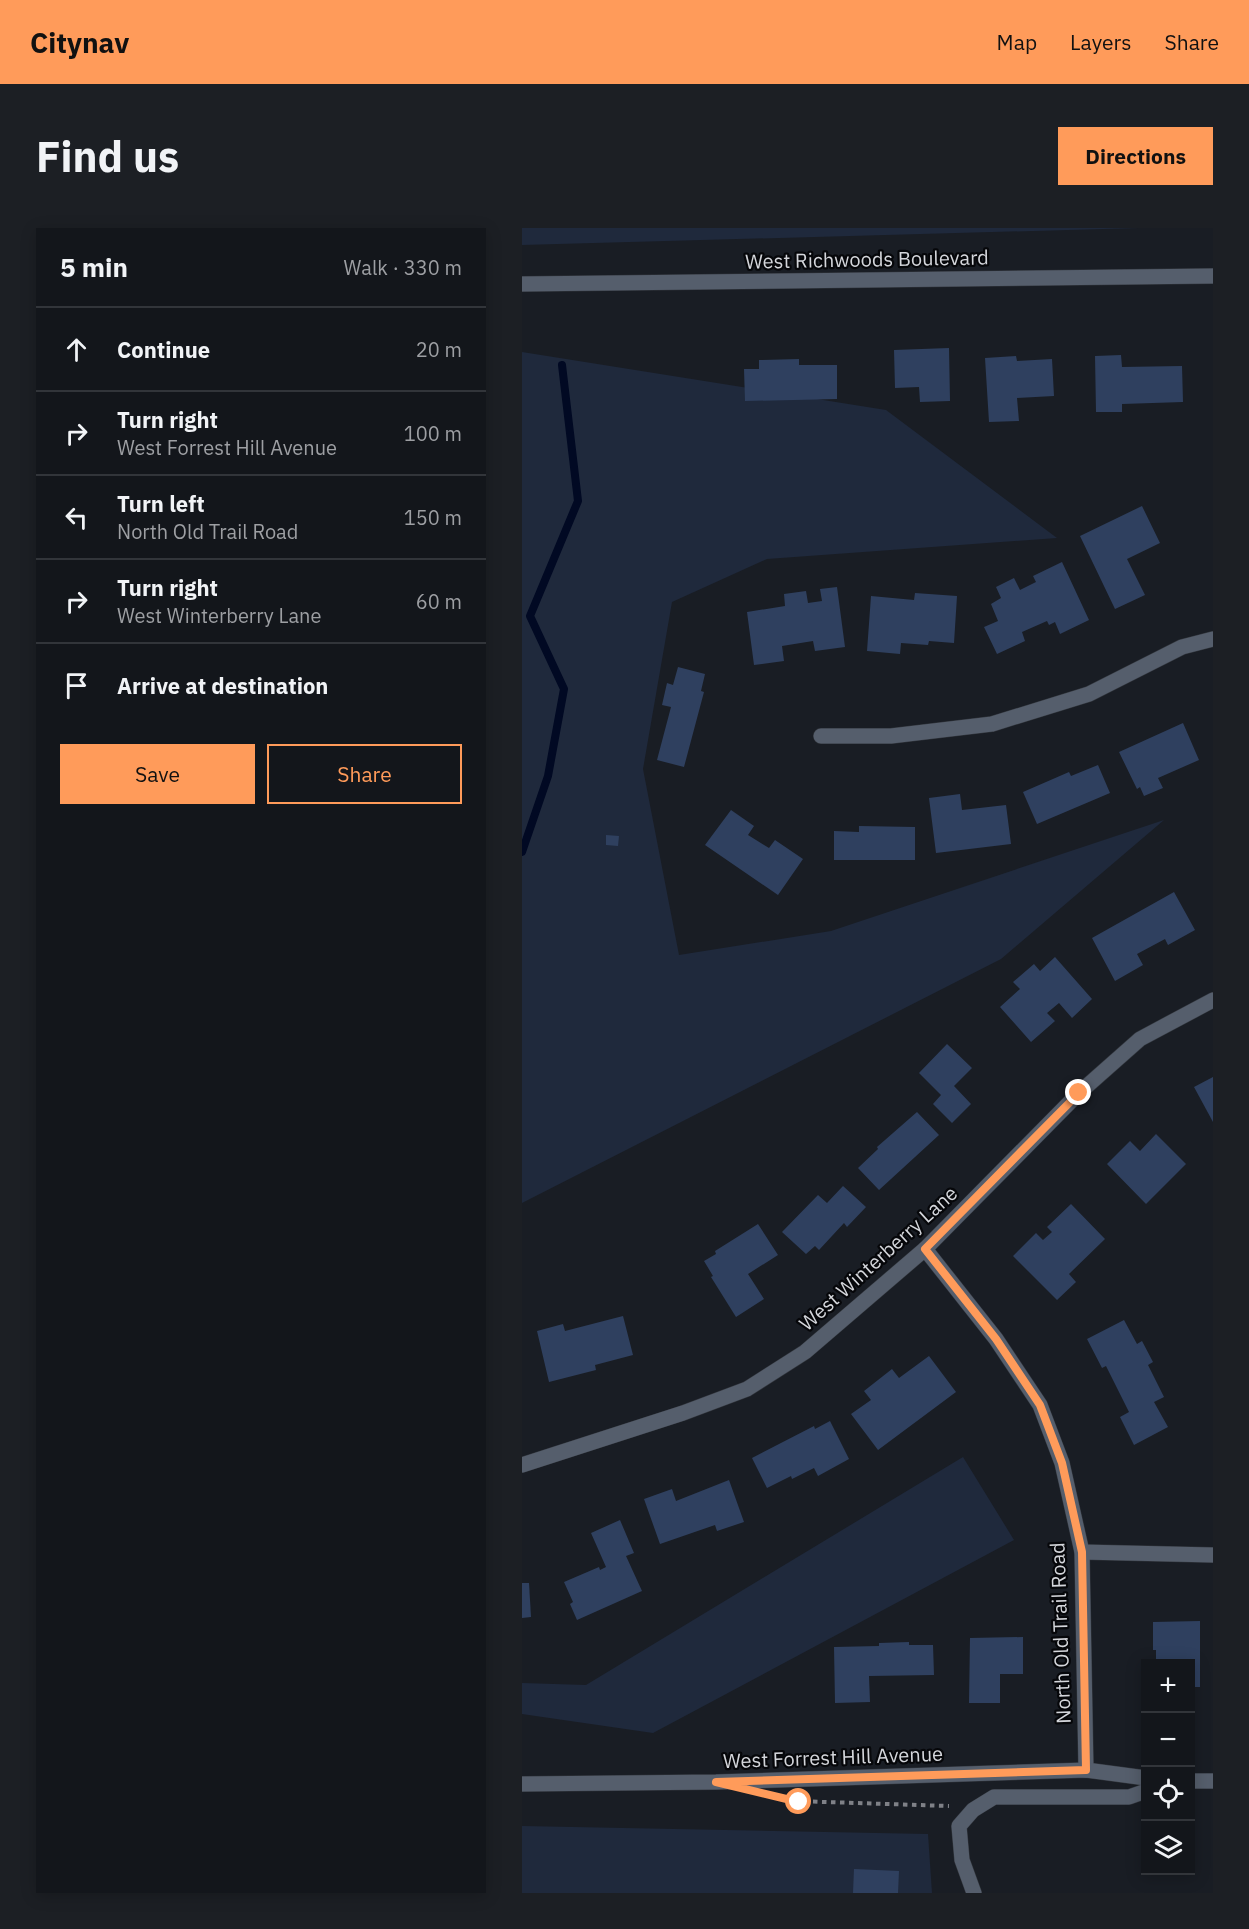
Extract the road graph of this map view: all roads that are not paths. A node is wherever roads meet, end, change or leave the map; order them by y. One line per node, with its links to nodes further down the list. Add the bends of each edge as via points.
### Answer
1 (1213, 276): 2 (street, West Richwoods Boulevard)
2 (522, 284)
3 (1213, 639): 4 (street, via 1182,647 1089,694 992,724 891,736)
4 (821, 736)
5 (1213, 1000): 6 (street, West Winterberry Lane, via 1140,1039 1079,1093)
6 (925, 1249): 7 (street, West Winterberry Lane, via 805,1352 747,1389); 8 (street, North Old Trail Road, via 996,1339 1040,1405 1062,1463)
7 (522, 1465)
8 (1082, 1552): 9 (street); 10 (street, North Old Trail Road)
9 (1213, 1554)
10 (1086, 1770): 11 (street, West Forrest Hill Avenue); 14 (street, West Forrest Hill Avenue)
11 (1141, 1777)
12 (1195, 1781): 13 (street)
13 (1213, 1781)
14 (522, 1784)
15 (1141, 1793): 16 (street, via 1129,1797 994,1797 973,1810 959,1826 963,1860)
16 (974, 1893)

